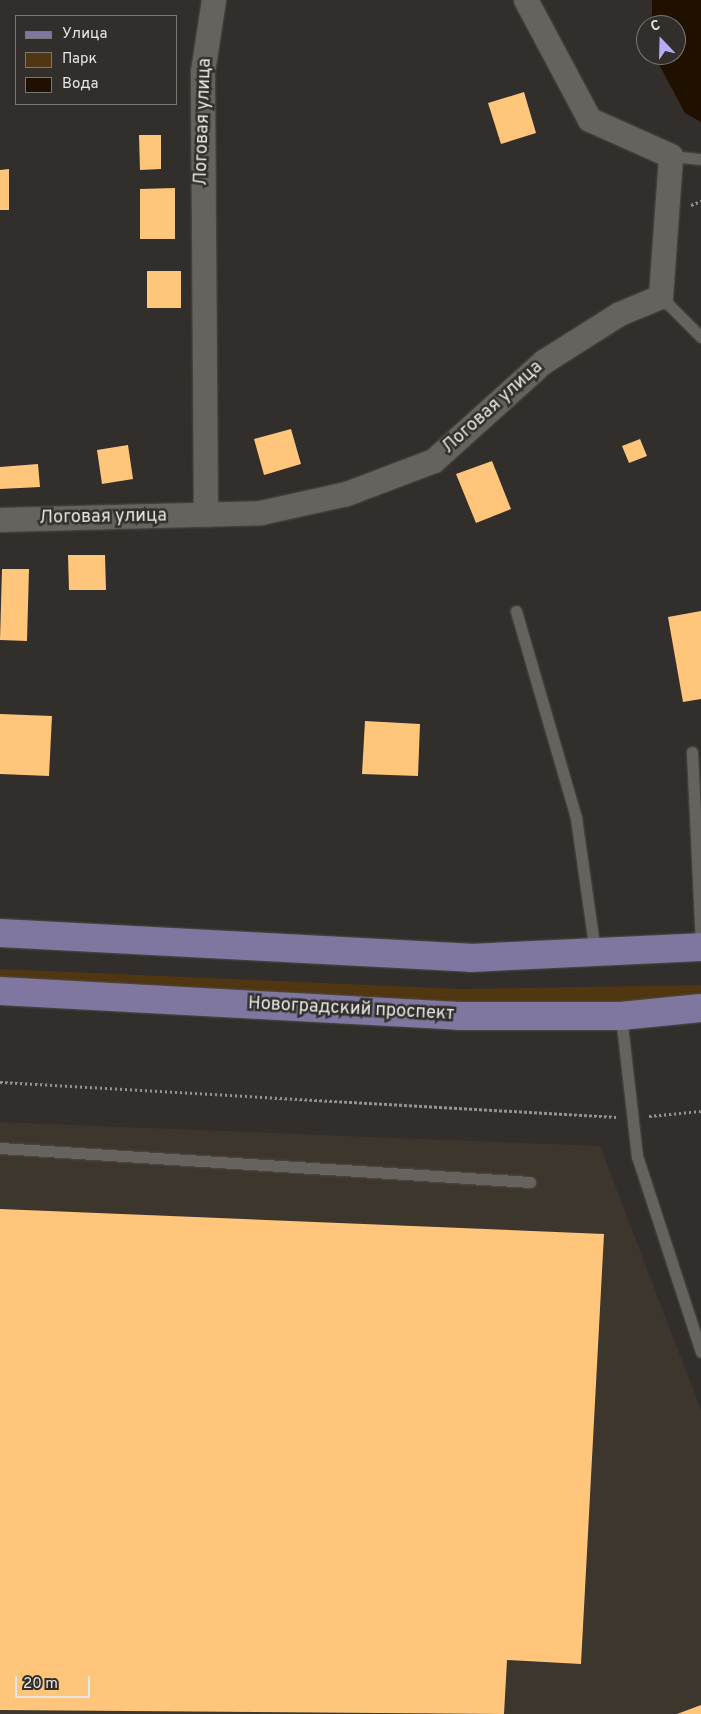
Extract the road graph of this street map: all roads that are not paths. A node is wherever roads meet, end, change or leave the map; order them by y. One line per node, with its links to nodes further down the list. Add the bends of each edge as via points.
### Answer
1 (214, 0): 7 (street, Логовая улица, via 202,72)
2 (526, 0): 3 (street, via 590,120)
3 (670, 156): 4 (lane); 5 (street)
4 (701, 159)
5 (661, 297): 6 (lane); 7 (street, Логовая улица, via 620,314 544,362 434,461 346,494 261,513)
6 (701, 337)
7 (206, 515): 8 (street, Логовая улица)
8 (0, 520)
9 (516, 611): 14 (lane, via 576,818)
10 (692, 752): 12 (lane)
11 (0, 933): 14 (main road, via 470,958)
12 (701, 940)
13 (701, 947): 14 (main road)
14 (596, 952)
15 (0, 991): 17 (main road, Новоградский проспект, via 459,1016)
16 (701, 1008): 17 (main road, Новоградский проспект)
17 (621, 1016): 20 (lane, via 630,1118 637,1156)
18 (0, 1148): 19 (lane)
19 (530, 1182)
20 (701, 1352)

